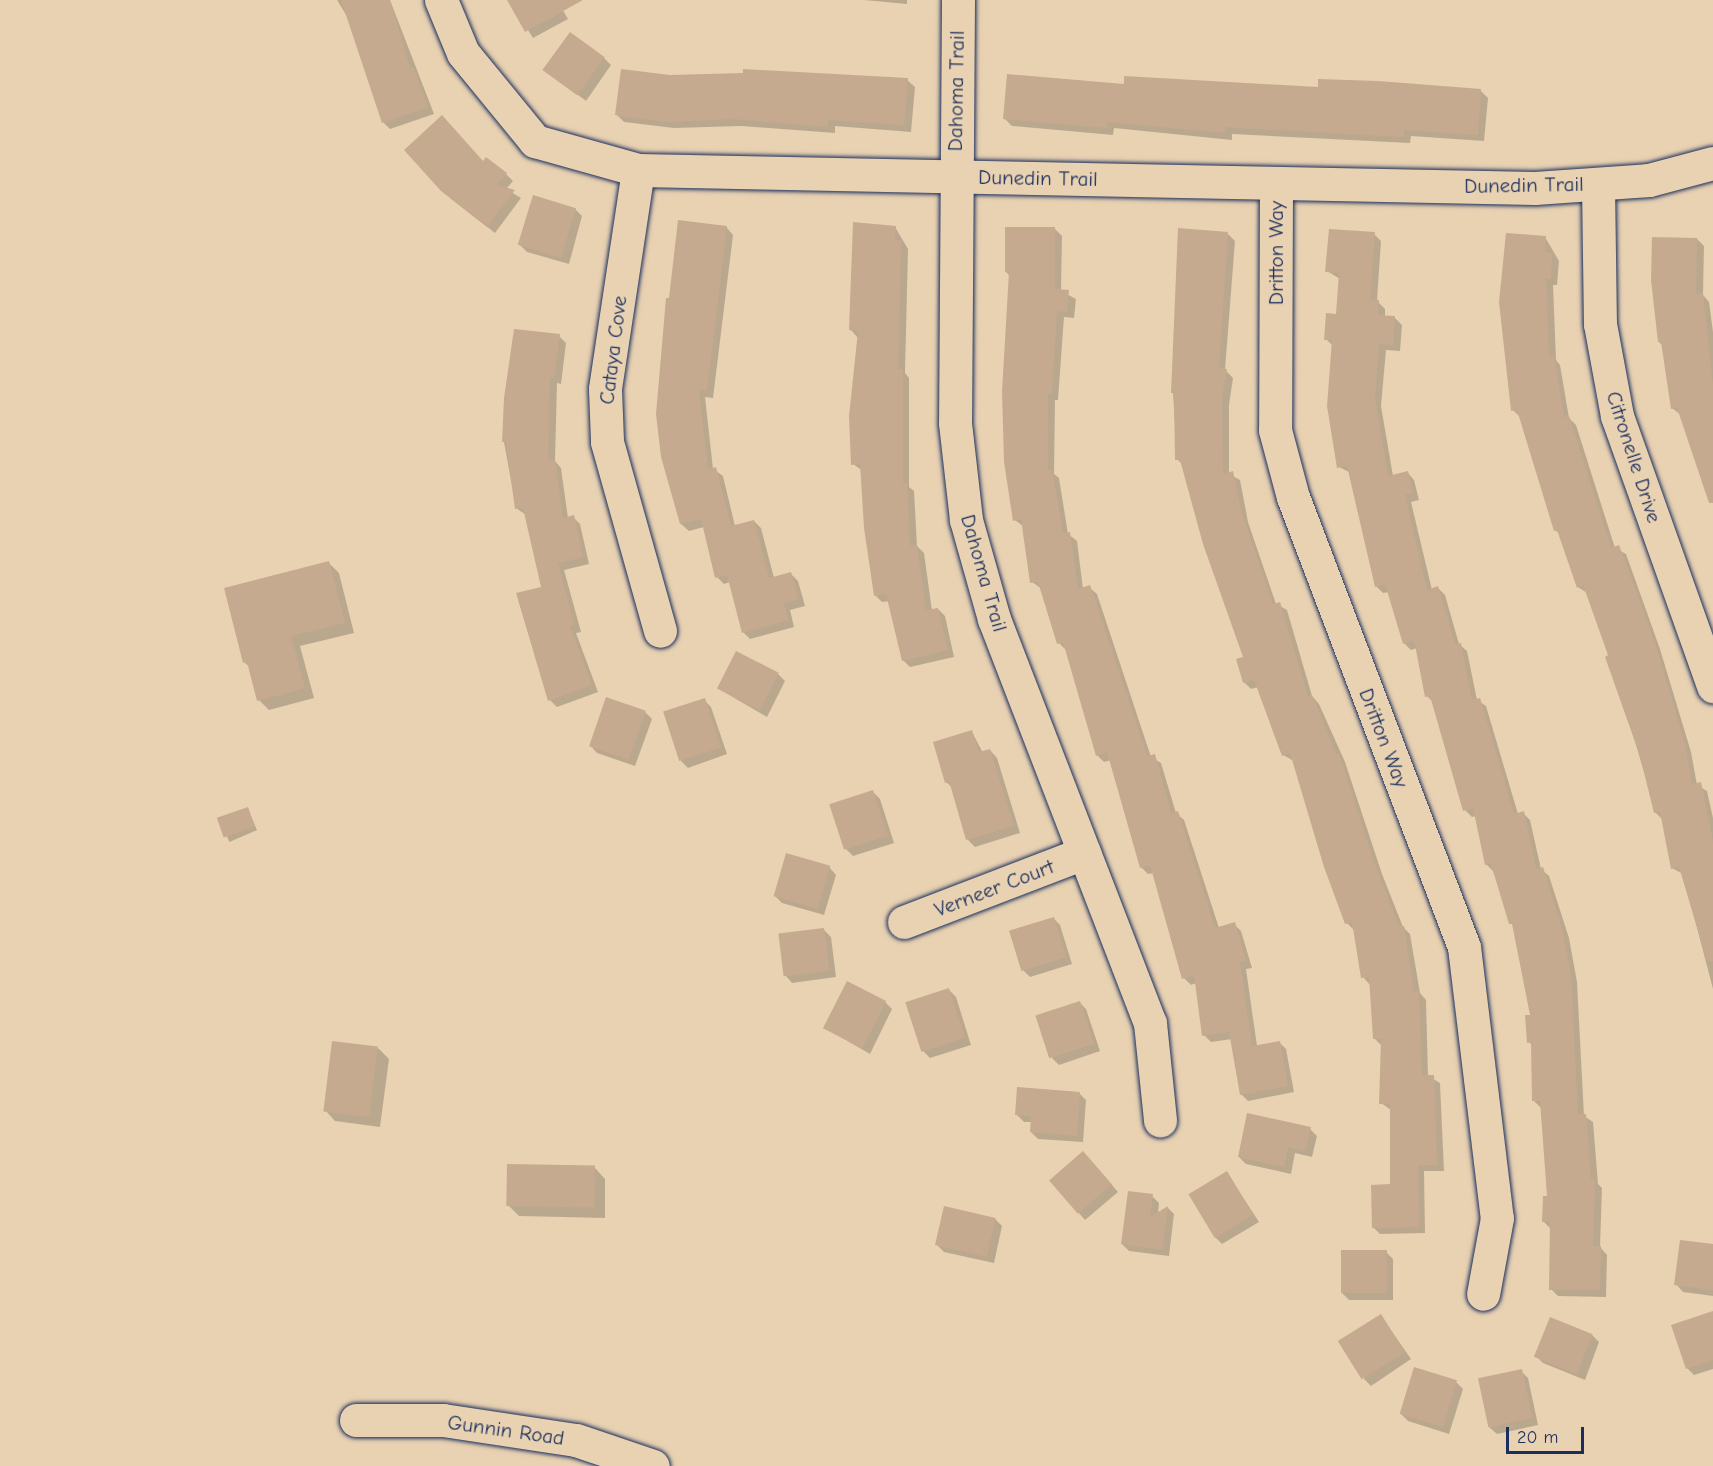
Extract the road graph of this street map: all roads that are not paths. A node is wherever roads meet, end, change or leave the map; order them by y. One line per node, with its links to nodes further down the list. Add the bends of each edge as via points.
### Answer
1 (441, 0): 4 (street, Dunedin Trail, via 463,53 535,141)
2 (958, 0): 5 (street, Dahoma Trail)
3 (1713, 163): 7 (street, Dunedin Trail, via 1649,180)
4 (638, 170): 5 (street, Dunedin Trail); 8 (street, Cataya Cove, via 605,389 607,442)
5 (955, 177): 6 (street, Dunedin Trail); 10 (street, Dahoma Trail, via 955,423 966,520 994,619)
6 (1276, 183): 7 (street, Dunedin Trail, via 1535,188); 13 (street, Dritton Way, via 1275,430 1293,497 1464,947 1497,1218)
7 (1598, 184): 9 (street, Citronelle Drive, via 1600,324 1617,416)
8 (660, 631)
9 (1713, 686)
10 (1084, 853): 11 (street, Verneer Court); 12 (street, Dahoma Trail, via 1150,1023)
11 (904, 922)
12 (1160, 1120)
13 (1483, 1294)
14 (356, 1420): 15 (street, Gunnin Road, via 443,1420 576,1440)
15 (653, 1466)

